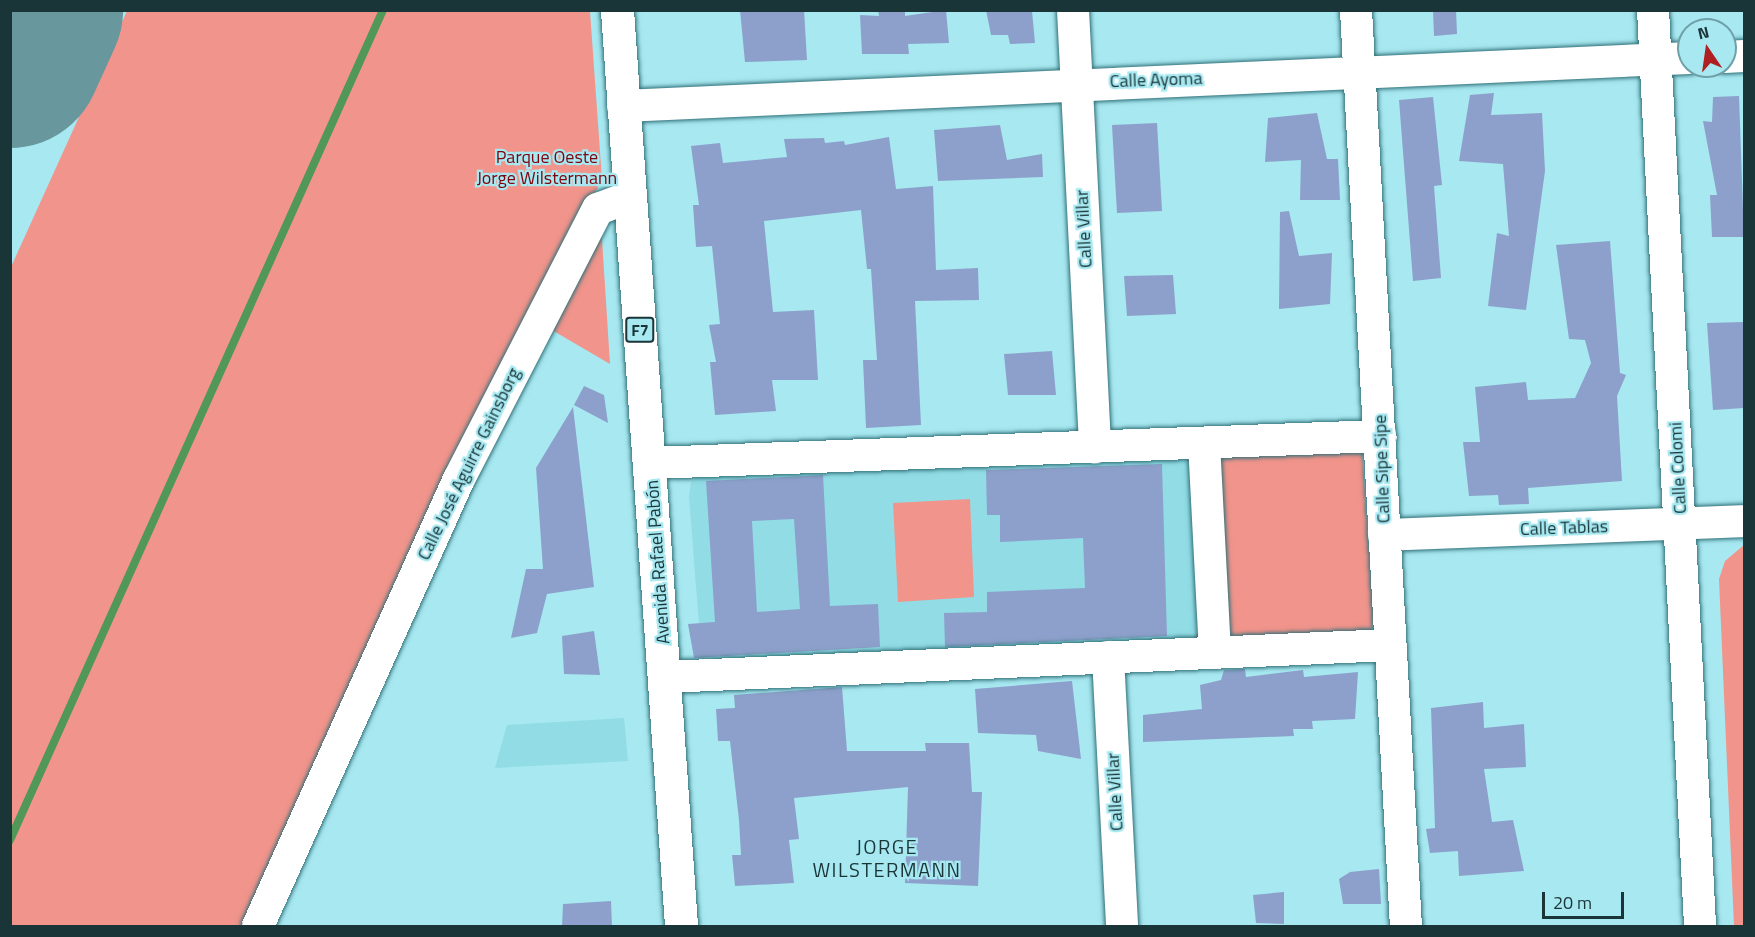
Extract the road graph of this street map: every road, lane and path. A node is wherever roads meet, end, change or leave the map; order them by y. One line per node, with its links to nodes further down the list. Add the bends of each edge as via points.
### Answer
1 (617, 10): 9 (highway, F7)
2 (1073, 10): 8 (street, Calle Villar)
3 (1356, 10): 7 (street, Calle Sipe Sipe)
4 (1653, 10): 6 (street, Calle Colomi)
5 (1677, 59): 6 (street, Calle Ayoma)
6 (1655, 60): 7 (street, Calle Ayoma); 16 (street, Calle Colomi)
7 (1359, 73): 8 (street, Calle Ayoma); 11 (street, Calle Sipe Sipe)
8 (1076, 83): 9 (street, Calle Ayoma); 13 (street, Calle Villar)
9 (622, 106): 10 (highway, F7)
10 (630, 197): 14 (highway, Avenida Rafael Pabón / F7); 22 (street, Calle José Aguirre Gainsborg, via 598,209 459,479)
11 (1381, 436): 12 (street); 17 (street, Calle Sipe Sipe)
12 (1204, 443): 13 (street); 19 (street)
13 (1095, 447): 14 (street)
14 (651, 463): 21 (highway, Avenida Rafael Pabón / F7)
15 (1744, 521): 16 (street, Calle Tablas)
16 (1682, 525): 17 (street, Calle Tablas); 26 (street, Calle Colomi)
17 (1384, 535): 18 (street, Calle Sipe Sipe)
18 (1389, 645): 19 (street); 25 (street, Calle Sipe Sipe)
19 (1215, 652): 20 (street)
20 (1108, 657): 21 (street); 24 (street, Calle Villar)
21 (666, 677): 23 (highway, Avenida Rafael Pabón / F7)
22 (258, 927)
23 (681, 927)
24 (1122, 927)
25 (1406, 927)
26 (1700, 927)

